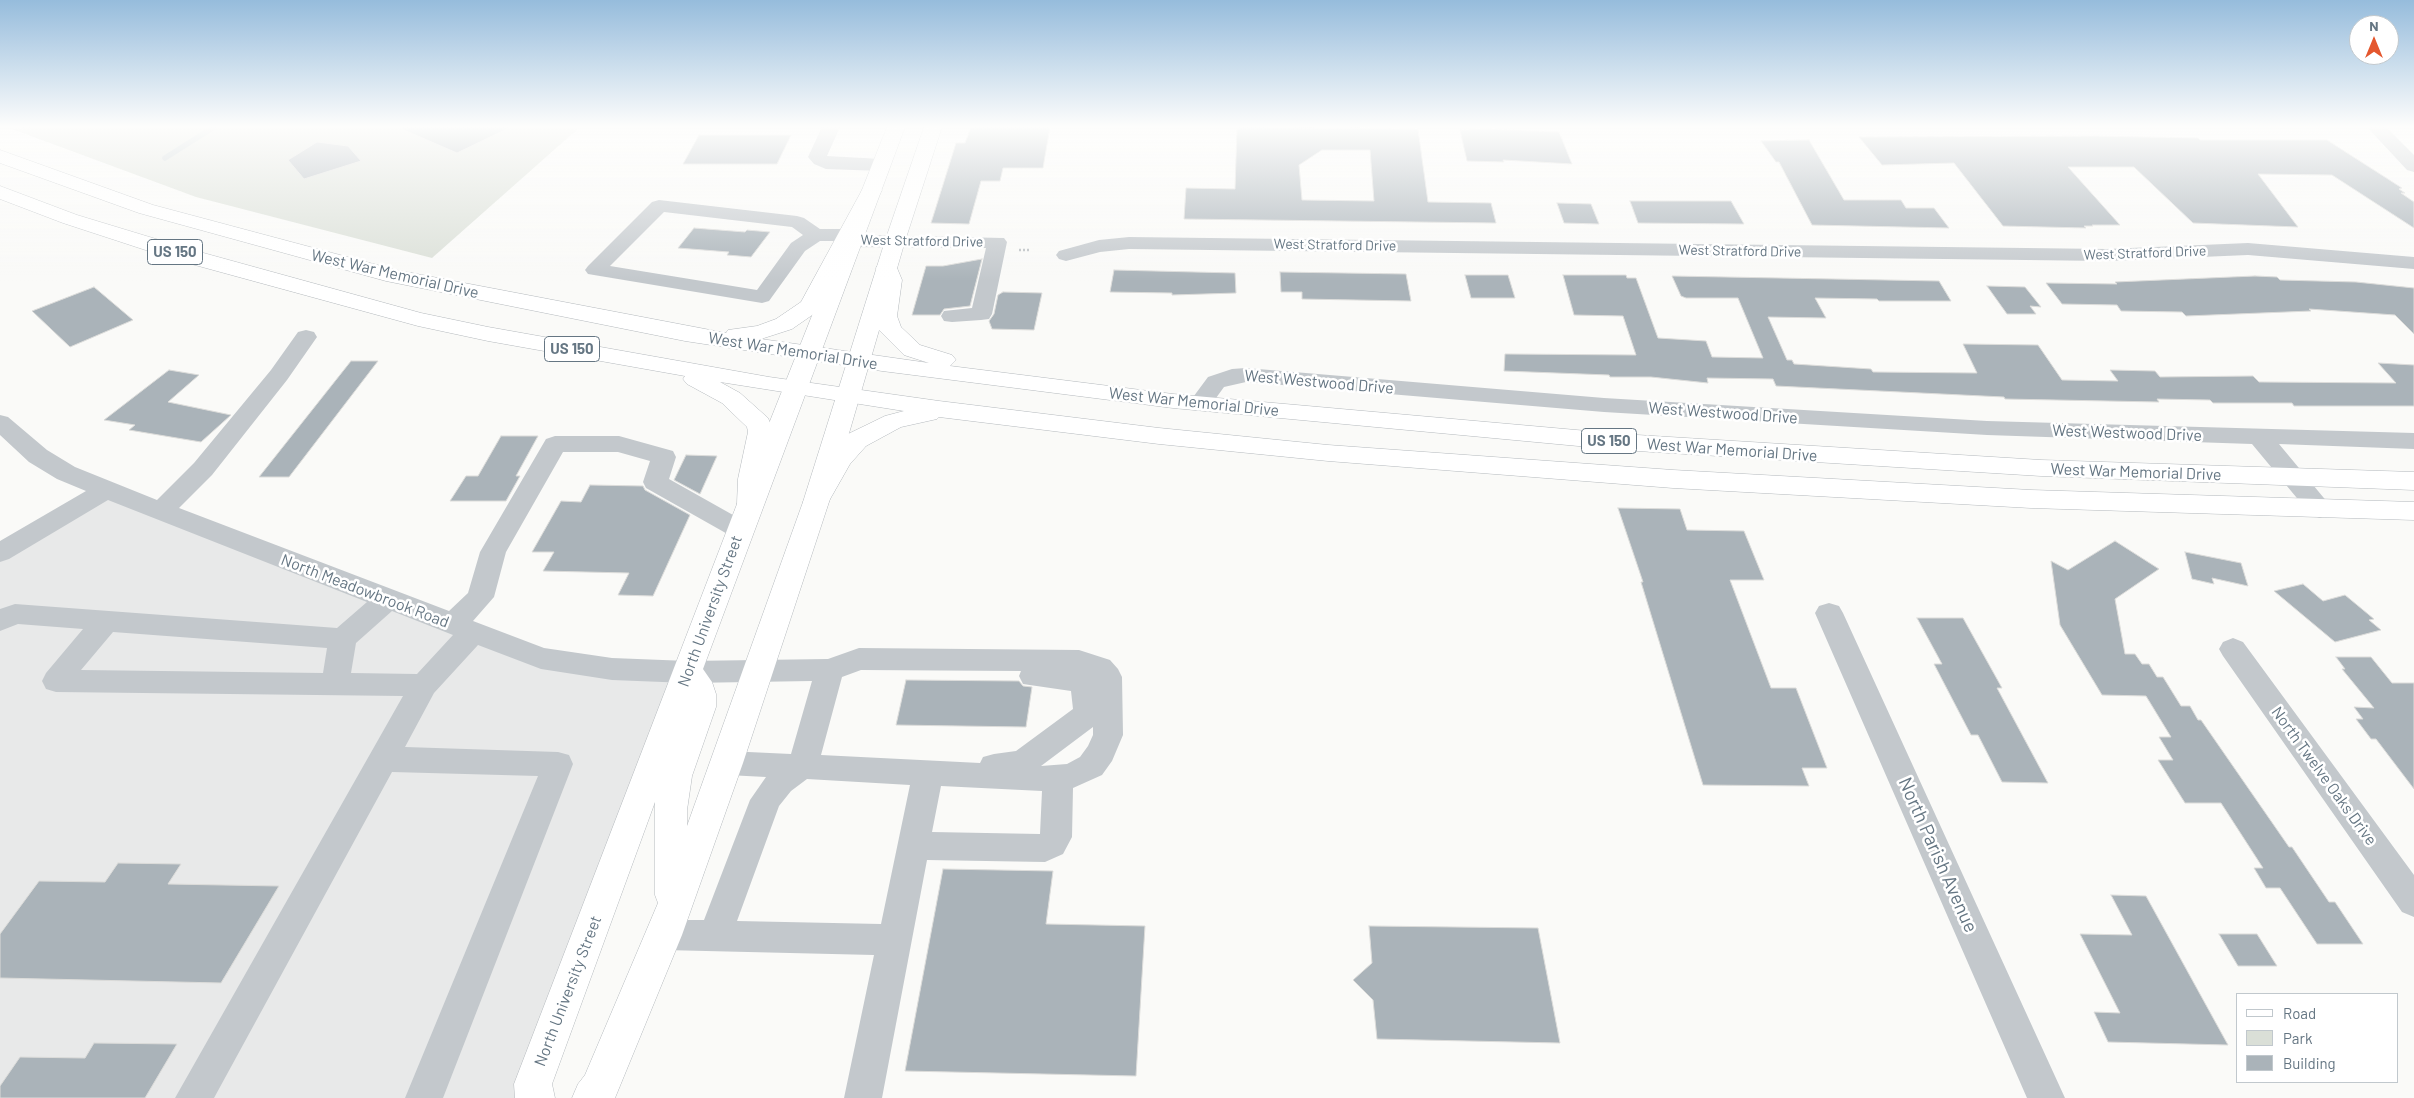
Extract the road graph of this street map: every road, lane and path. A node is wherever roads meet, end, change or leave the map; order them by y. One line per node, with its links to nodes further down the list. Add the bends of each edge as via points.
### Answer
1 (61, 178): 14 (main road, West War Memorial Drive / US 150, via 154,212 394,276)
2 (876, 178): 6 (main road, North University Street)
3 (916, 178): 7 (main road)
4 (0, 192): 13 (main road, West War Memorial Drive / US 150, via 92,226 228,268)
5 (816, 235): 5 (street, via 797,222 659,206 595,270 762,297 798,246); 6 (street, West Stratford Drive)
6 (850, 238): 7 (street, West Stratford Drive); 14 (main road, via 813,302 793,320 752,334); 16 (main road, North University Street)
7 (895, 241): 8 (street, West Stratford Drive); 11 (main road)
8 (997, 242): 12 (street, via 981,314)
9 (1066, 255): 10 (street, West Stratford Drive, via 1112,244 1162,243 2107,256 2248,249)
10 (2410, 263)
11 (887, 268): 17 (main road); 20 (main road, via 891,280 887,325 912,350 946,361 1012,373)
12 (952, 316)
13 (488, 334): 18 (main road, West War Memorial Drive / US 150); 32 (main road, via 691,378 724,393 752,416 760,428)
14 (685, 334): 16 (main road, West War Memorial Drive / US 150)
15 (306, 337): 30 (street, via 203,469)
16 (808, 353): 17 (main road, West War Memorial Drive / US 150); 18 (main road, North University Street)
17 (860, 361): 19 (main road); 20 (main road, West War Memorial Drive / US 150, via 1085,391)
18 (794, 388): 19 (main road, West War Memorial Drive / US 150); 32 (main road, North University Street)
19 (848, 396): 21 (main road, West War Memorial Drive / US 150); 28 (main road)
20 (1201, 401): 23 (street, West Westwood Drive, via 1216,382 1246,375 1604,405 1855,421 2064,432); 25 (main road, West War Memorial Drive / US 150, via 1621,442 1872,459)
21 (997, 417): 28 (main road, via 926,414 886,424 857,440 843,454); 29 (main road, West War Memorial Drive / US 150, via 1328,453 1673,479 2031,499)
22 (0, 422): 27 (street, North Meadowbrook Road, via 38,456 66,473)
23 (2259, 437): 24 (street, West Westwood Drive); 25 (street)
24 (2414, 441)
25 (2293, 478): 26 (main road, West War Memorial Drive / US 150); 29 (street)
26 (2414, 481)
27 (106, 490): 30 (street, North Meadowbrook Road); 33 (street)
28 (816, 502): 44 (main road)
29 (2320, 510): 31 (main road, West War Memorial Drive / US 150)
30 (160, 512): 34 (street, North Meadowbrook Road)
31 (2414, 512)
32 (745, 517): 38 (street, via 655,482 664,457 619,444 555,444 492,552 480,597); 43 (main road, North University Street)
33 (0, 552)
34 (387, 600): 38 (street, North Meadowbrook Road); 39 (street)
35 (1829, 613): 62 (street, North Parish Avenue)
36 (0, 621): 37 (street, via 15,614)
37 (106, 621): 39 (street); 45 (street, via 56,681)
38 (462, 629): 43 (street, North Meadowbrook Road, via 541,658 572,664); 46 (street)
39 (343, 639): 45 (street)
40 (2233, 650): 53 (street, North Twelve Oaks Drive)
41 (859, 659): 42 (street, North Meadowbrook Road); 50 (street, via 909,673 1062,677 1084,684 1089,714 1023,763); 51 (street, via 1079,661 1100,668 1108,677 1108,735 1091,766 1071,776)
42 (829, 670): 44 (street, North Meadowbrook Road); 49 (street)
43 (688, 672): 44 (street, North Meadowbrook Road); 54 (main road, via 702,694 701,707 676,776 670,810); 59 (main road, North University Street, via 533,1084)
44 (757, 672): 48 (main road)
45 (335, 684): 46 (street)
46 (424, 685): 47 (street)
47 (383, 759): 57 (street); 58 (street, via 558,764)
48 (726, 763): 49 (street); 54 (main road)
49 (803, 766): 50 (street); 55 (street, via 780,782 766,800)
50 (928, 773): 51 (street); 52 (street)
51 (1058, 778): 52 (street, via 1056,837 1045,848)
52 (914, 846): 56 (street)
53 (2414, 902)
54 (668, 923): 55 (street); 60 (main road, via 599,1089)
55 (715, 936): 56 (street)
56 (894, 940): 61 (street)
57 (194, 1098)
58 (424, 1098)
59 (534, 1098)
60 (592, 1098)
61 (863, 1098)
62 (2046, 1098)

